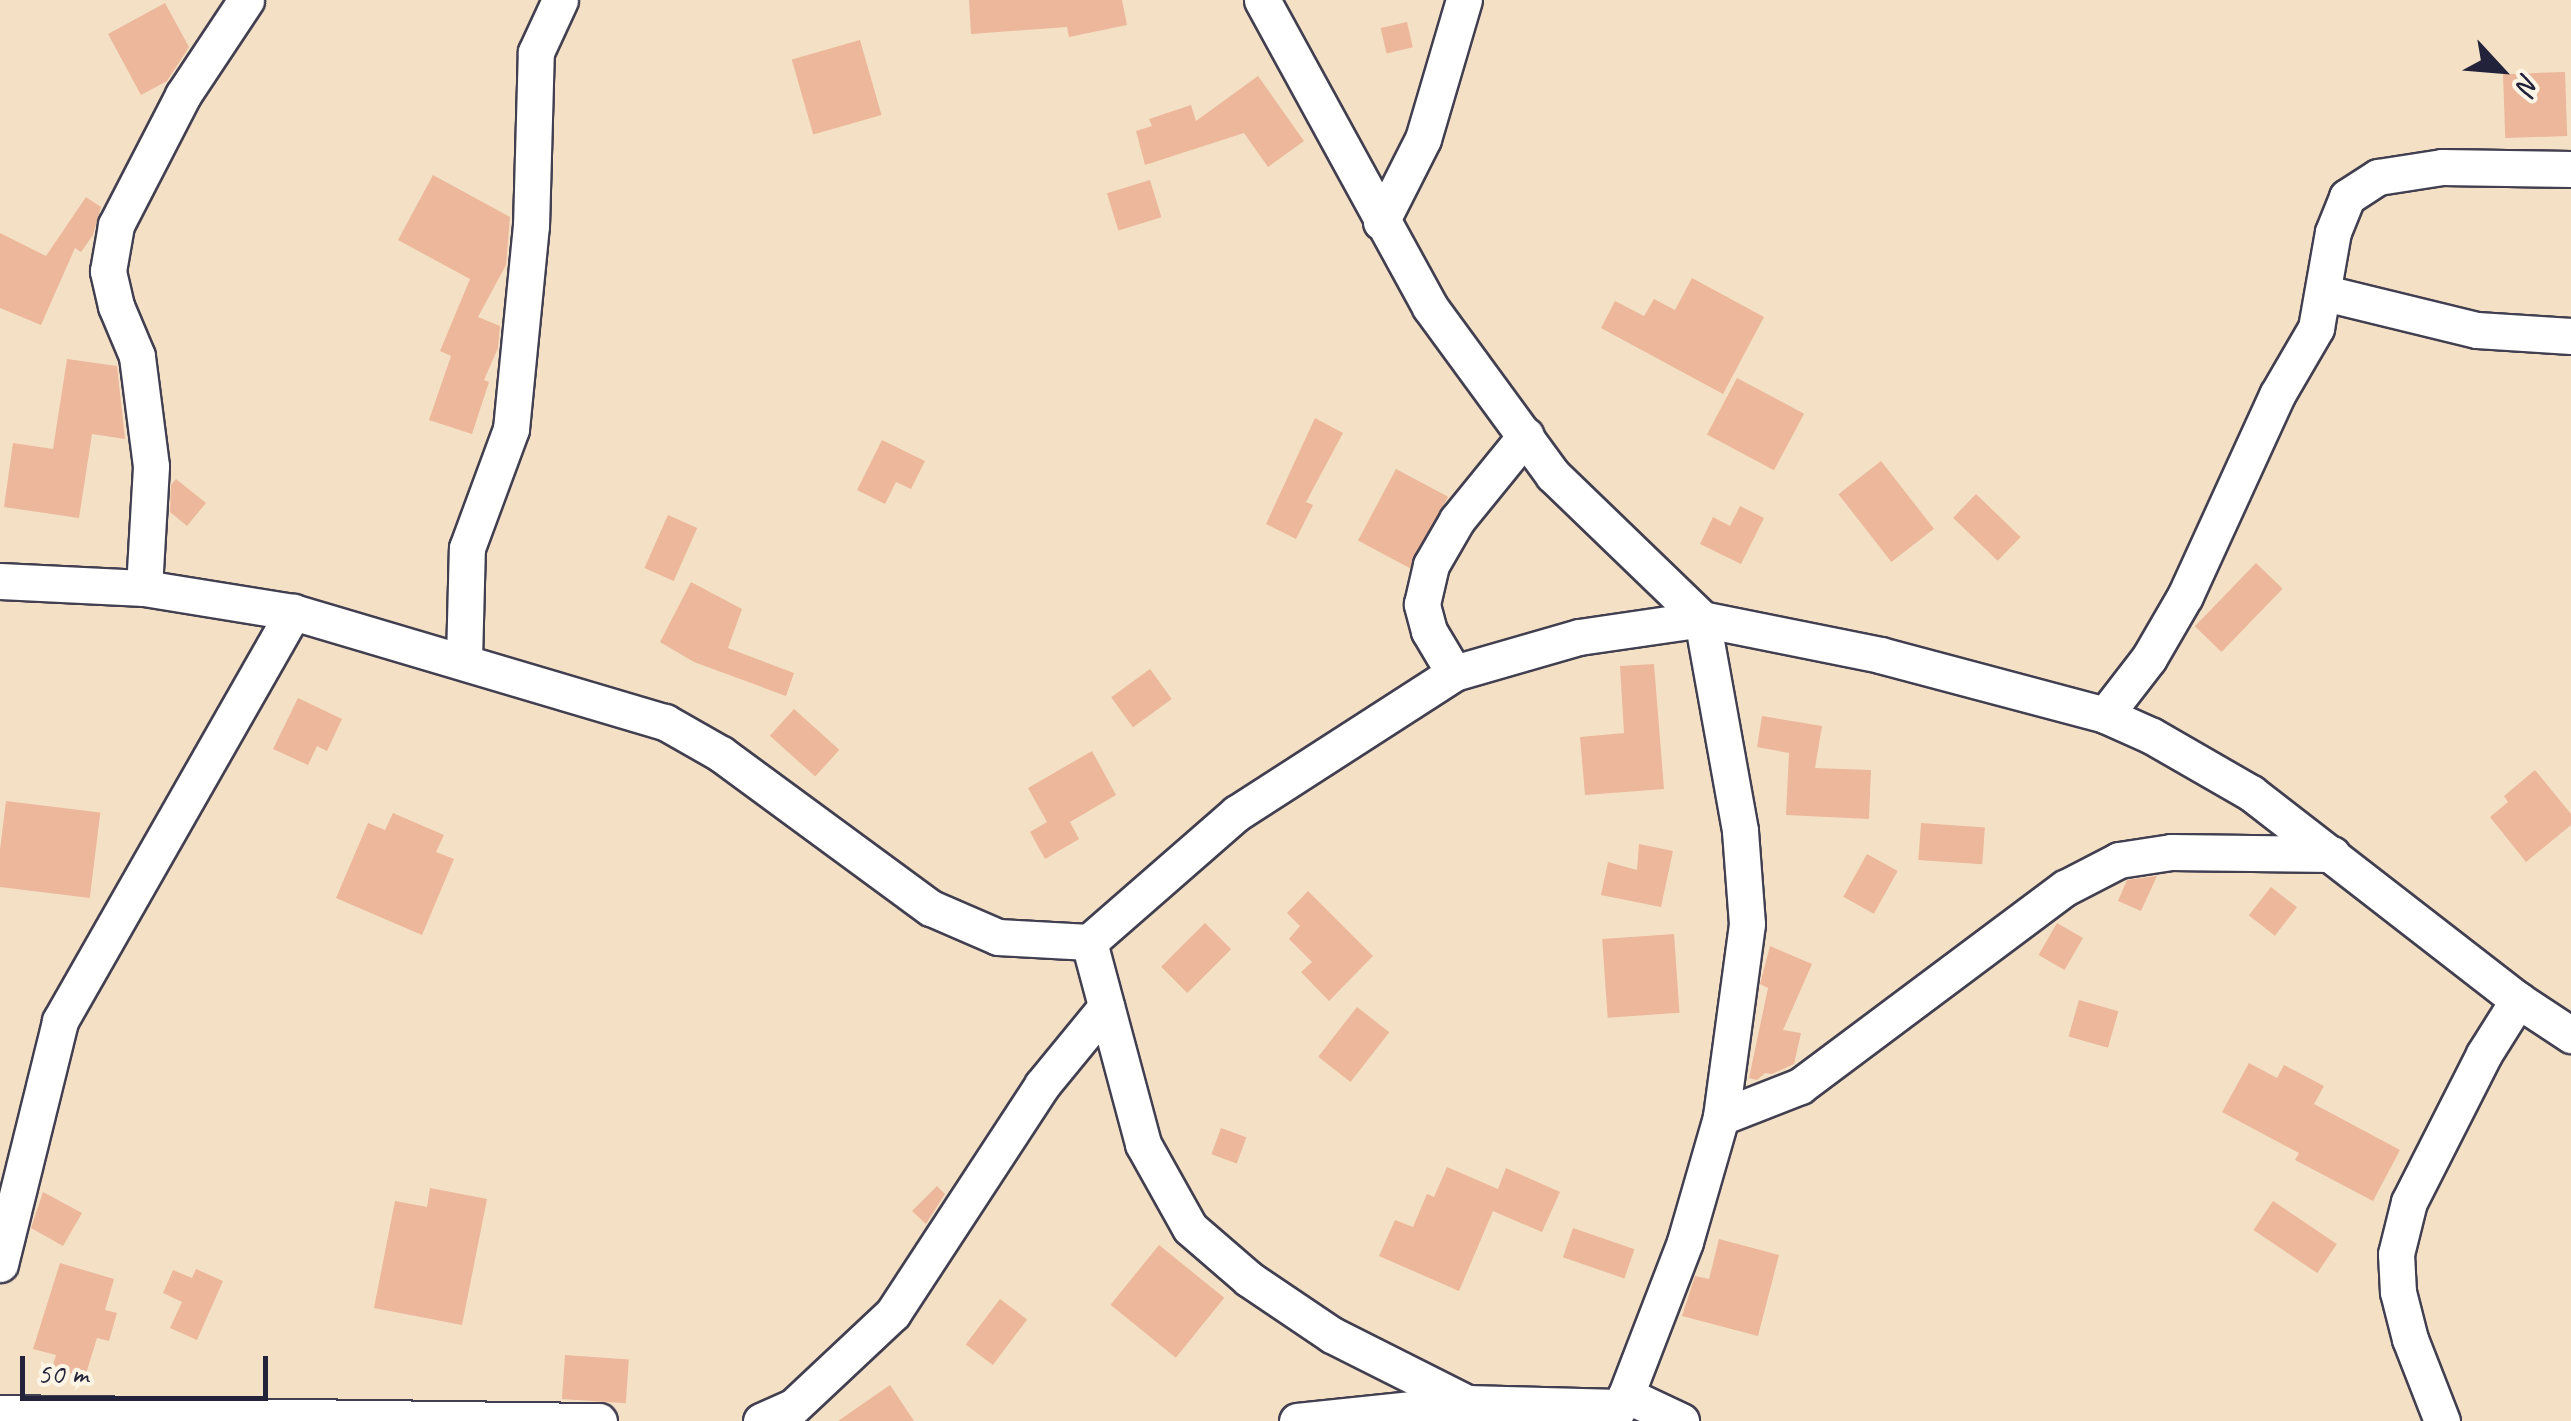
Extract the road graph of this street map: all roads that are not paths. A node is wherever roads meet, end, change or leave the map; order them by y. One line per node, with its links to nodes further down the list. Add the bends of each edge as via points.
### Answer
1 (246, 0): 11 (street, via 183,95 113,240 108,271 137,356 151,466)
2 (560, 0): 14 (street, via 536,52 531,226 511,428 466,548)
3 (1262, 0): 6 (street)
4 (1464, 0): 6 (street, via 1422,138)
5 (2571, 169): 7 (street, via 2442,166 2378,177 2347,197)
6 (1381, 222): 9 (street, via 1430,307)
7 (2325, 293): 8 (street, via 2477,330); 16 (street, via 2316,328 2277,395 2185,596 2150,658)
8 (2571, 336)
9 (1526, 435): 13 (street, via 1553,475); 15 (street, via 1467,507 1431,565 1422,604 1429,631)
10 (0, 580): 11 (street)
11 (144, 588): 12 (street)
12 (293, 612): 14 (street); 23 (street, via 60,1021)
13 (1702, 619): 15 (street, via 1579,637); 16 (street, via 1880,655); 22 (street, via 1736,802 1746,924)
14 (464, 659): 18 (street, via 665,722 721,754 837,843 948,916 998,938)
15 (1454, 673): 18 (street, via 1237,813)
16 (2106, 715): 17 (street, via 2251,794)
17 (2332, 854): 19 (street); 22 (street, via 2171,852 2119,860 2050,899 1800,1086)
18 (1089, 942): 20 (street)
19 (2518, 1000): 21 (street); 32 (street, via 2409,1202 2396,1254 2410,1340)
20 (1106, 1007): 24 (street, via 1143,1144 1190,1228 1249,1280 1332,1334); 29 (street, via 1042,1085 893,1314 793,1408)
21 (2571, 1035)
22 (1721, 1117): 25 (street, via 1686,1242)
23 (0, 1264)
24 (1467, 1403): 25 (street); 30 (street)
25 (1619, 1408): 31 (street)
26 (0, 1413): 27 (street)
27 (158, 1416): 28 (street)
28 (599, 1421)
29 (761, 1421)
30 (1297, 1421)
31 (1681, 1421)
32 (2442, 1421)

